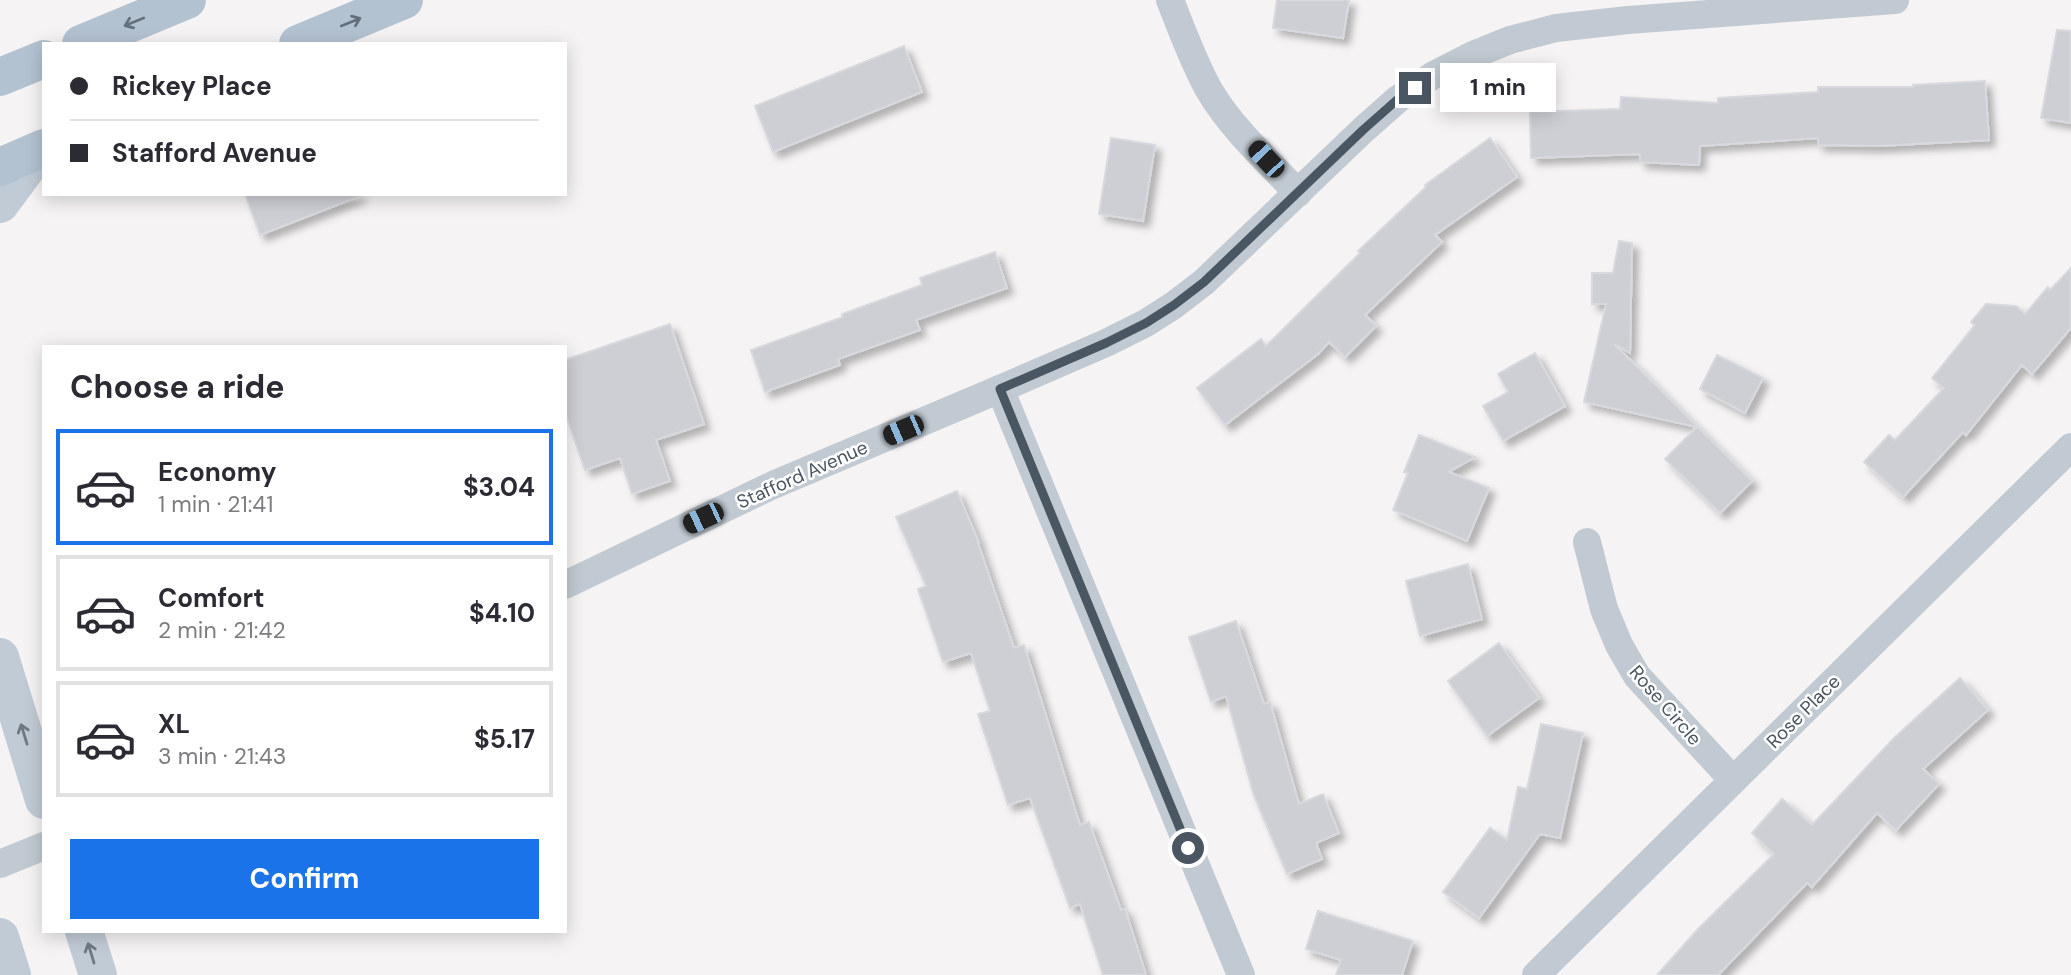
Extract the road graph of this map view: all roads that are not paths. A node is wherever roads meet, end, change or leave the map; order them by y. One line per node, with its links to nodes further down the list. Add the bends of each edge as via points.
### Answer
1 (187, 0): 5 (main road, one-way to 5)
2 (404, 0): 6 (main road, one-way to 2)
3 (1170, 0): 13 (street, via 1210,92)
4 (1895, 0): 13 (street, Stafford Avenue, via 1628,20 1556,28 1510,40 1432,76 1398,99)
5 (86, 42)
6 (303, 42)
7 (0, 56): 8 (main road)
8 (42, 57)
9 (42, 58): 10 (main road)
10 (0, 77)
11 (42, 149): 12 (main road); 14 (main road)
12 (0, 167)
13 (1298, 193): 15 (street, Stafford Avenue, via 1174,305 1106,343)
14 (0, 204)
15 (1000, 389): 18 (street, Stafford Avenue, via 773,485); 28 (street)
16 (2071, 447): 20 (street, Rose Place)
17 (1587, 542): 20 (street, Rose Circle, via 1604,609 1637,676)
18 (567, 584)
19 (0, 657): 21 (main road, one-way to 19)
20 (1733, 780): 29 (street, Rose Place)
21 (42, 794)
22 (42, 847): 23 (street)
23 (0, 864)
24 (85, 933): 27 (main road, one-way to 24)
25 (0, 937): 26 (main road)
26 (12, 975)
27 (97, 975)
28 (1241, 975)
29 (1536, 975)

